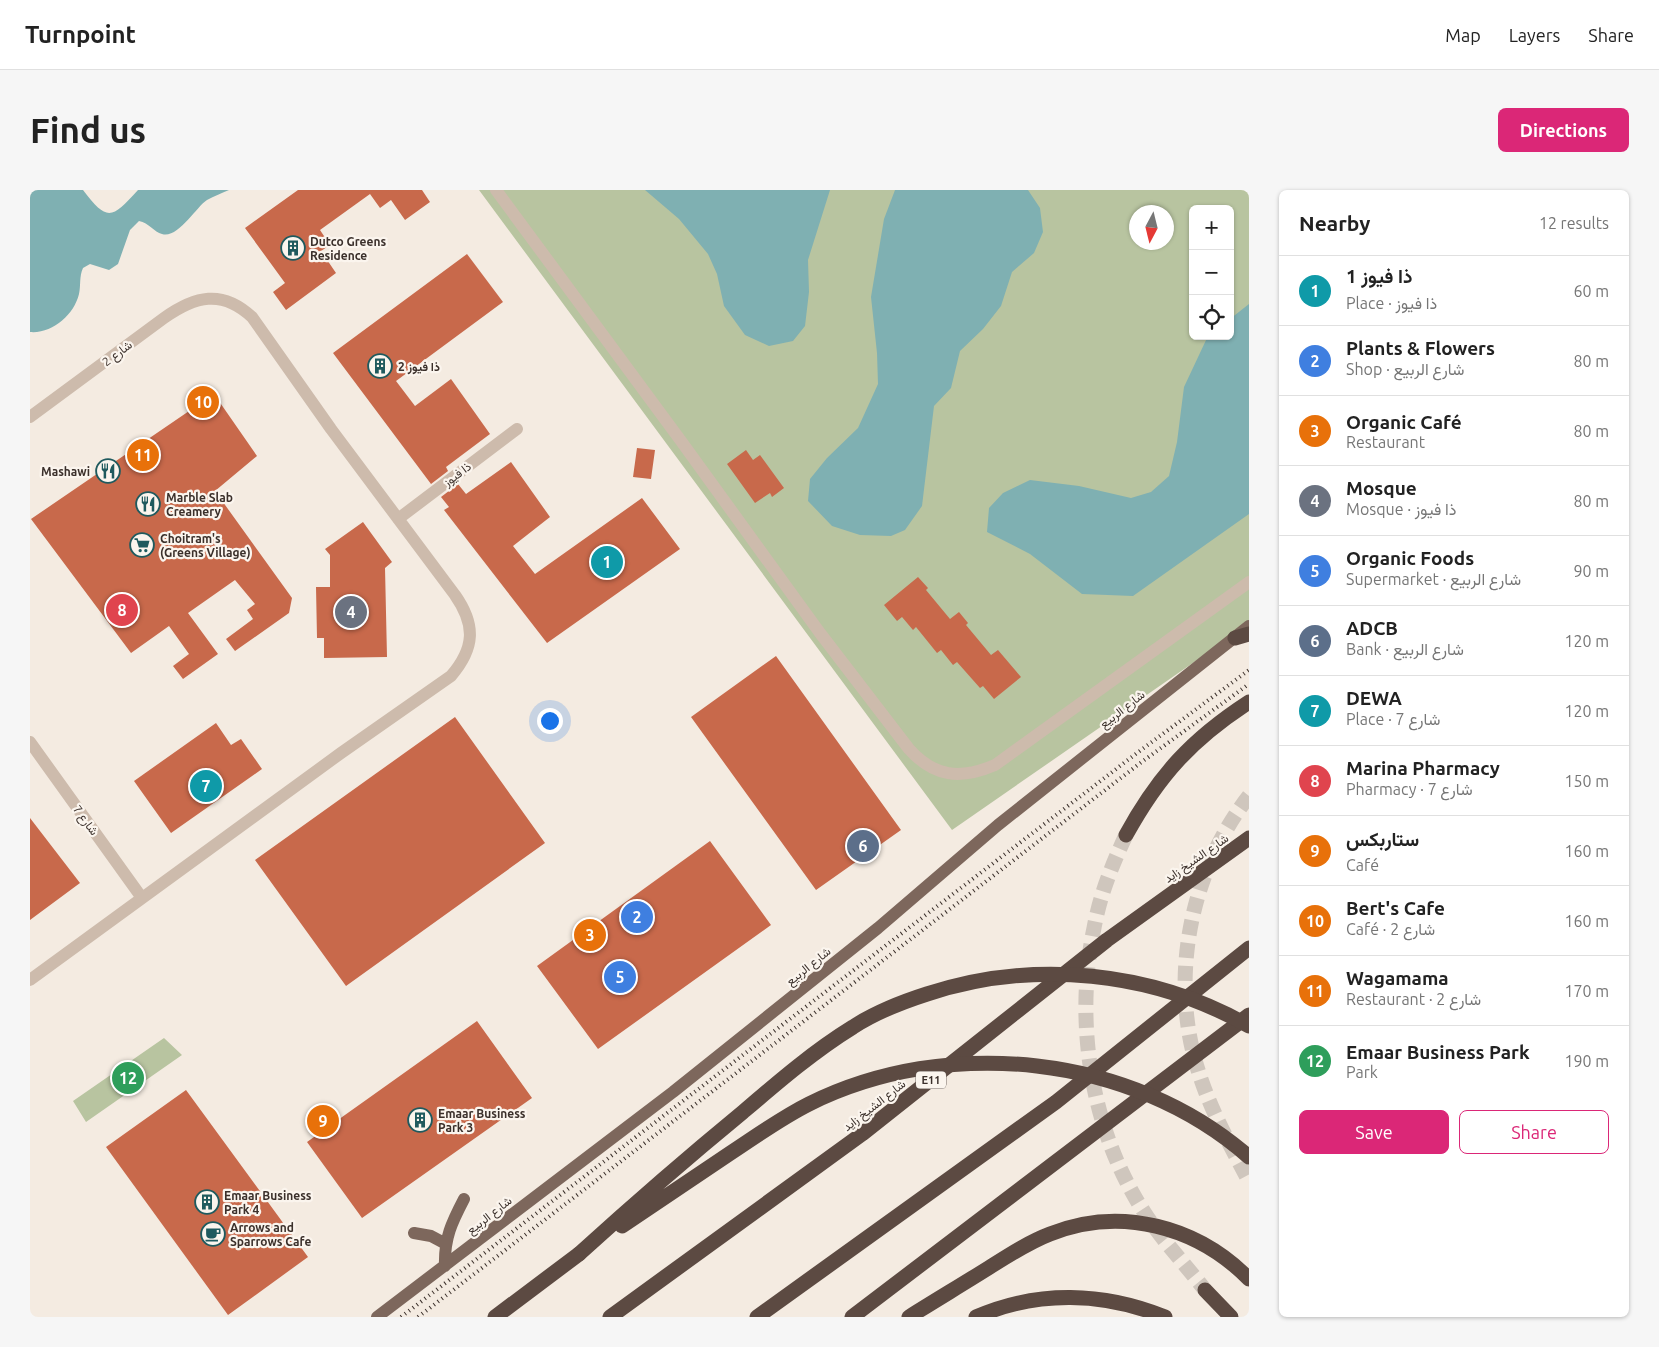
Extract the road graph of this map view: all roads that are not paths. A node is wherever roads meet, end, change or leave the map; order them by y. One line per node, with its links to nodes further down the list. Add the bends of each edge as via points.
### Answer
1 (496, 190): 5 (street, via 820,633 909,748 920,761 933,769 948,774 964,774 980,772 995,765)
2 (30, 417): 4 (street, شارع 2, via 174,310 197,300 222,299 243,309 252,318)
3 (517, 429): 4 (street, ذا فيوز)
4 (398, 519): 12 (street, via 455,595 468,618 470,642 459,666 451,676)
5 (1249, 582)
6 (1249, 626): 7 (main road, شارع الربيع)
7 (1242, 636): 22 (main road, شارع الربيع, via 998,825 878,928 674,1092)
8 (1249, 702): 10 (highway, via 1219,722 1175,762 1151,793)
9 (30, 742): 12 (street, شارع 7)
10 (1126, 835)
11 (1249, 838): 27 (highway, شارع الشيخ زايد / E11, via 1107,940 862,1134)
12 (142, 898): 14 (street)
13 (1249, 948): 28 (highway, via 1056,1102)
14 (30, 980)
15 (1249, 1015): 29 (highway)
16 (1249, 1026): 21 (highway, bridge, via 1171,992 1140,983 1075,974 985,979 914,998 854,1026 806,1060)
17 (1249, 1157): 21 (highway, bridge, via 1172,1106 1094,1077 1054,1068 1012,1064 970,1063 929,1067 888,1075 810,1104 773,1125)
18 (464, 1199): 20 (main road)
19 (414, 1233): 20 (main road, via 431,1236)
20 (446, 1244): 22 (main road)
21 (580, 1254): 26 (highway)
22 (445, 1266): 25 (main road, شارع الربيع)
23 (1249, 1279): 30 (highway, via 1210,1247 1180,1232 1148,1224 1115,1221 1082,1224 1020,1248)
24 (1205, 1290): 33 (highway)
25 (377, 1317)
26 (494, 1317)
27 (610, 1317)
28 (757, 1317)
29 (852, 1317)
30 (909, 1317)
31 (976, 1317): 32 (highway, via 1017,1303 1070,1297 1101,1298)
32 (1165, 1317)
33 (1231, 1317)

